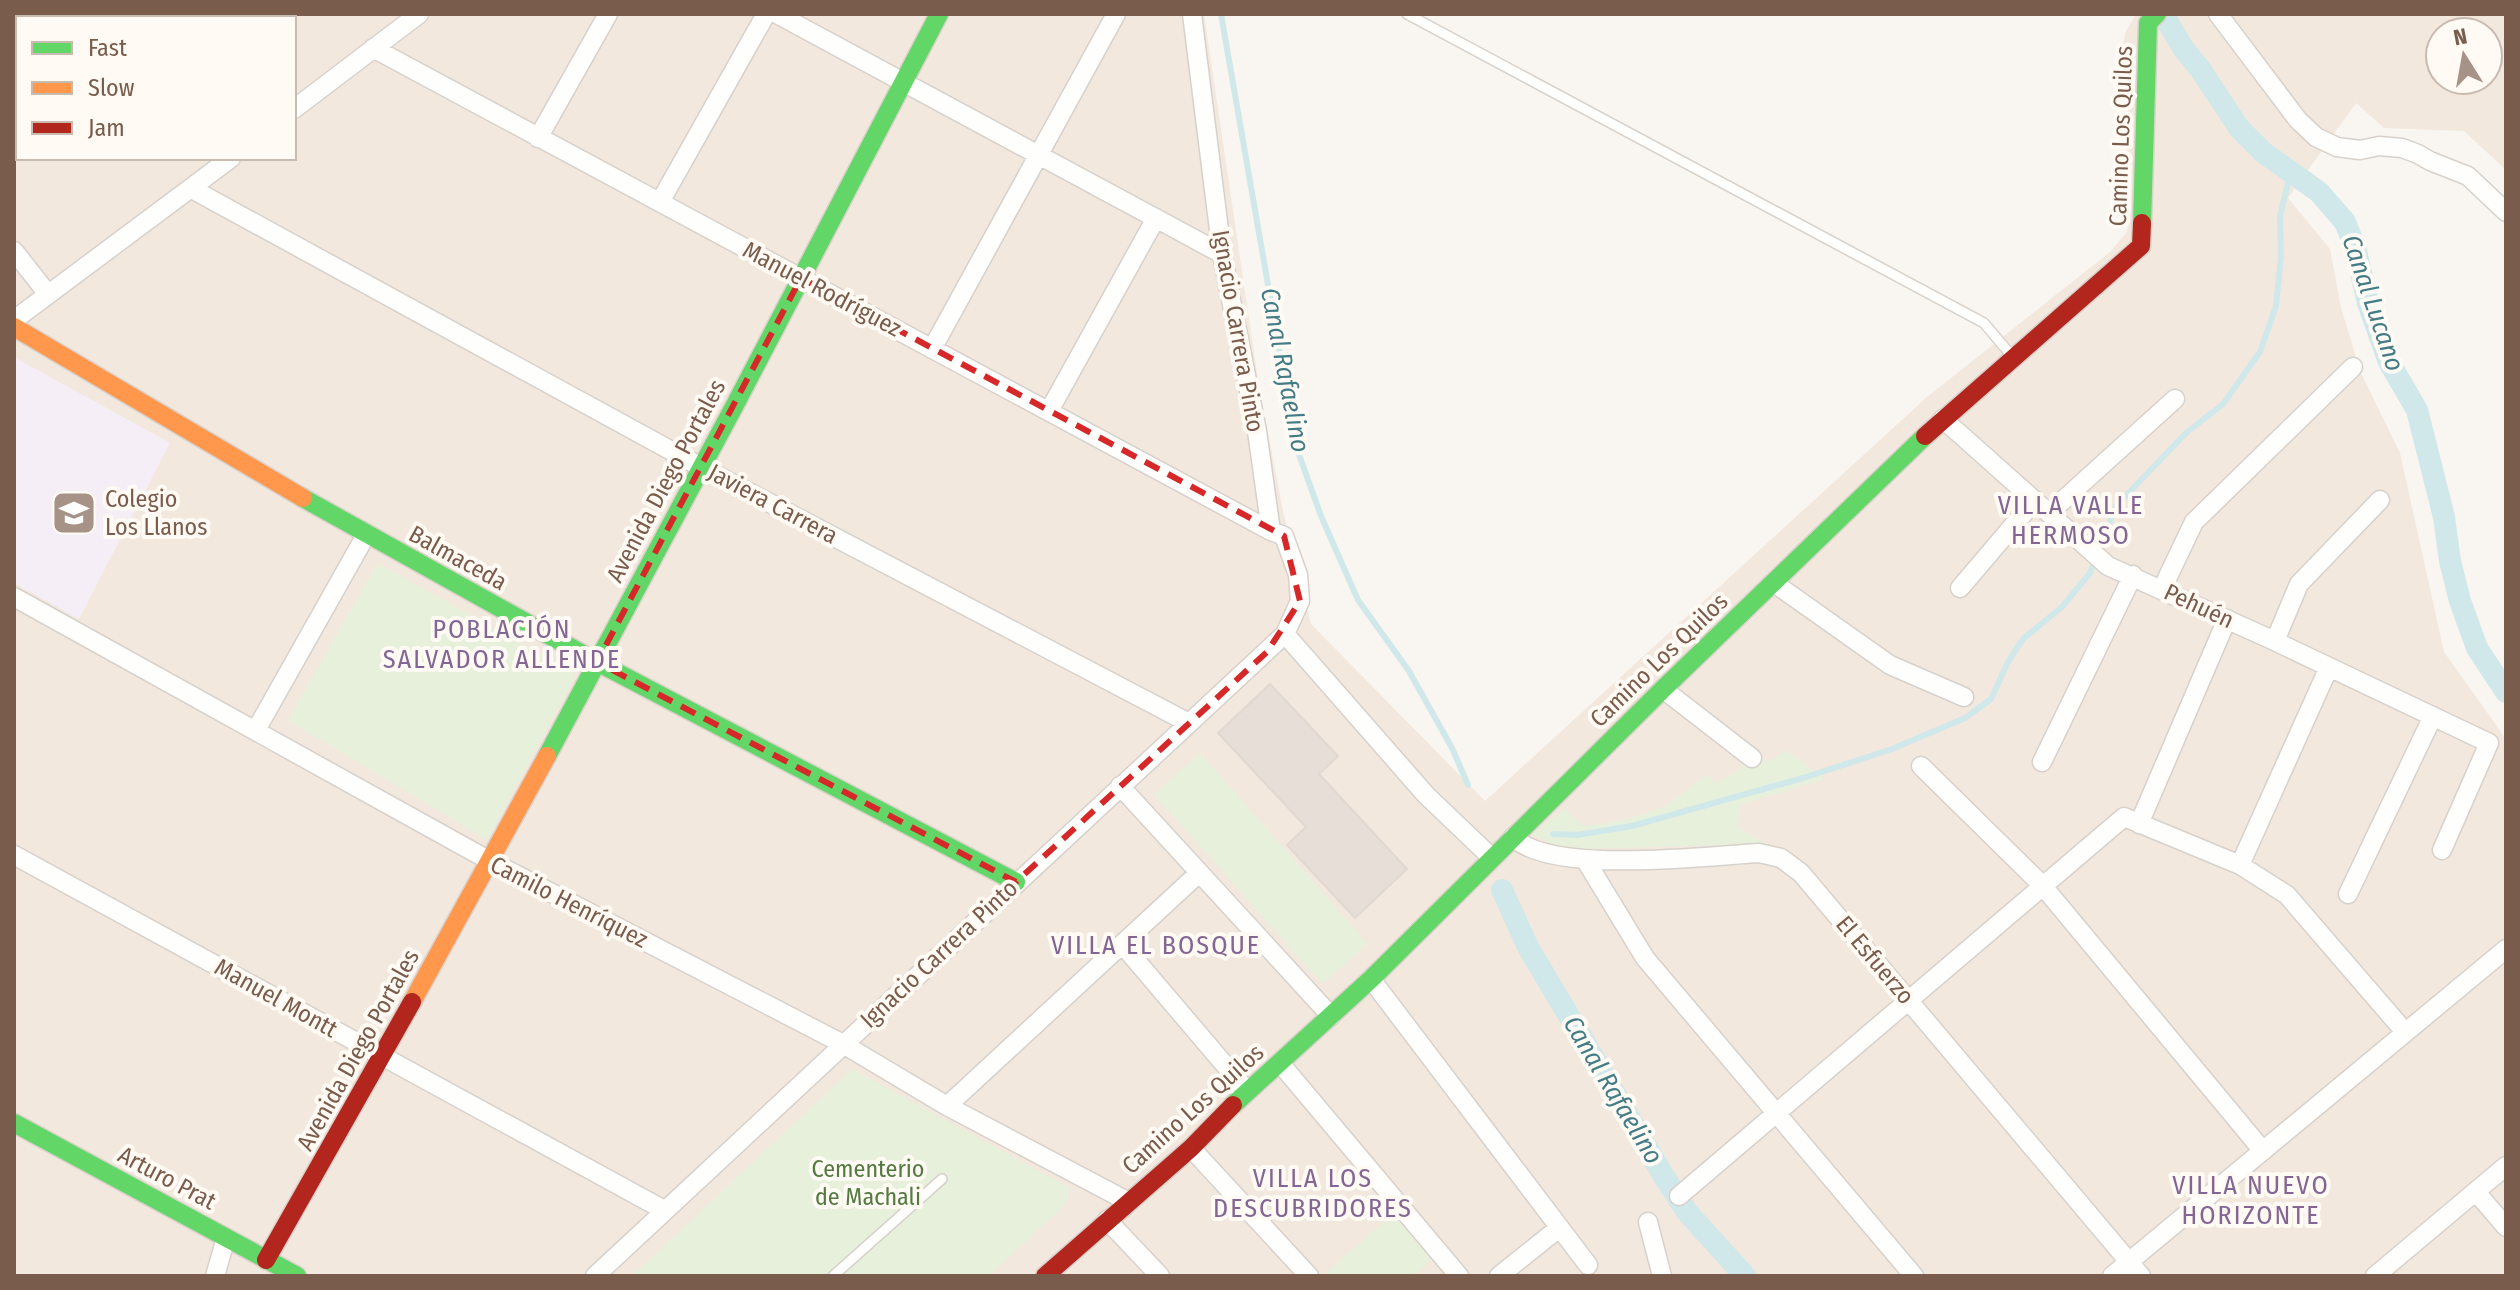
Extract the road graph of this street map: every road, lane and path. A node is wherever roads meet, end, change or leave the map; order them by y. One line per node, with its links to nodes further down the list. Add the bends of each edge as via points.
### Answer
1 (419, 14): 11 (street)
2 (608, 14): 14 (street)
3 (766, 14): 18 (street)
4 (777, 14): 12 (street)
5 (939, 14): 12 (street, Avenida Diego Portales)
6 (1116, 14): 15 (street)
7 (1192, 14): 22 (street, Ignacio Carrera Pinto)
8 (1407, 14): 28 (lane, via 1984,323)
9 (2218, 14): 19 (street, via 2316,137 2337,147 2379,146 2418,154 2468,176)
10 (2153, 18): 28 (street, Camino Los Quilos, via 2141,246)
11 (373, 48): 13 (street); 14 (street, Manuel Rodríguez)
12 (902, 82): 15 (street); 23 (street, Avenida Diego Portales)
13 (296, 107)
14 (538, 138): 18 (street, Manuel Rodríguez)
15 (1037, 155): 20 (street); 27 (street)
16 (228, 160): 17 (street)
17 (192, 189): 24 (street); 33 (street, Javiera Carrera)
18 (660, 202): 23 (street, Manuel Rodríguez)
19 (2506, 212)
20 (1156, 218): 22 (street); 31 (street)
21 (14, 251): 24 (street)
22 (1222, 254): 36 (street, Ignacio Carrera Pinto)
23 (801, 278): 27 (street, Manuel Rodríguez); 33 (street, Avenida Diego Portales)
24 (47, 293): 25 (street)
25 (14, 320)
26 (14, 327): 37 (street, Balmaceda)
27 (932, 349): 31 (street, Manuel Rodríguez)
28 (2013, 358): 32 (street, Camino Los Quilos)
29 (2353, 367): 41 (street, via 2194,522)
30 (2175, 399): 35 (street)
31 (1049, 411): 36 (street, Manuel Rodríguez)
32 (1943, 419): 35 (street, Pehuén); 39 (street, Camino Los Quilos)
33 (701, 467): 46 (street, Avenida Diego Portales); 51 (street, Javiera Carrera)
34 (2380, 500): 45 (street, via 2299,584)
35 (2042, 506): 38 (street, Pehuén, via 2108,566); 40 (street)
36 (1271, 531): 44 (street, Ignacio Carrera Pinto, via 1284,536 1298,575 1300,601)
37 (366, 535): 46 (street, Balmaceda); 52 (street)
38 (2133, 575): 41 (street, Pehuén); 54 (street)
39 (1774, 583): 48 (street, Camino Los Quilos); 49 (street, via 1890,665)
40 (1960, 588)
41 (2162, 589): 43 (street, Pehuén)
42 (14, 597): 52 (street, Camilo Henríquez)
43 (2227, 619): 45 (street, Pehuén); 57 (street)
44 (1285, 634): 51 (street, Ignacio Carrera Pinto); 61 (street, via 1426,795)
45 (2275, 641): 47 (street, Pehuén)
46 (597, 662): 62 (street, Avenida Diego Portales); 66 (street, Balmaceda)
47 (2329, 667): 50 (street, Pehuén); 64 (street)
48 (1663, 689): 53 (street); 58 (street, Camino Los Quilos)
49 (1964, 697)
50 (2433, 716): 59 (street, Pehuén, via 2489,743); 68 (street)
51 (1189, 723): 56 (street, Ignacio Carrera Pinto)
52 (256, 730): 62 (street, Camilo Henríquez)
53 (1752, 758)
54 (2042, 762)
55 (1921, 766): 67 (street)
56 (1120, 786): 65 (street); 66 (street, Ignacio Carrera Pinto)
57 (2139, 824): 64 (street); 67 (street, via 2124,817)
58 (1513, 837): 61 (street, Camino Los Quilos); 63 (street, El Esfuerzo, via 1544,854)
59 (2442, 850)
60 (14, 855): 76 (street, Manuel Montt)
61 (1492, 858): 71 (street, Camino Los Quilos)
62 (490, 861): 75 (street, Camilo Henríquez); 76 (street, Avenida Diego Portales)
63 (1586, 861): 72 (street, El Esfuerzo, via 1759,853 1781,858 1801,873); 80 (street, via 1645,958)
64 (2240, 865): 74 (street, via 2287,895)
65 (1199, 873): 69 (street); 73 (street)
66 (1016, 882): 75 (street, Ignacio Carrera Pinto)
67 (2042, 885): 72 (street); 83 (street)
68 (2348, 894)
69 (1122, 944): 78 (street); 79 (street)
70 (2506, 949): 74 (street)
71 (1371, 979): 73 (street, Camino Los Quilos); 93 (street)
72 (1908, 999): 80 (street); 97 (street, El Esfuerzo)
73 (1331, 1016): 77 (street, Camino Los Quilos)
74 (2405, 1032): 83 (street)
75 (843, 1044): 79 (street, Camilo Henríquez); 89 (street, Ignacio Carrera Pinto)
76 (383, 1056): 89 (street, Manuel Montt); 95 (street, Avenida Diego Portales)
77 (1280, 1063): 78 (street, Camino Los Quilos); 105 (street)
78 (1247, 1091): 82 (street, Camino Los Quilos)
79 (947, 1106): 88 (street, Camilo Henríquez)
80 (1776, 1112): 87 (street); 108 (street)
81 (14, 1123): 94 (street, Arturo Prat)
82 (1191, 1148): 88 (street, Camino Los Quilos); 104 (street)
83 (2263, 1151): 97 (street)
84 (2506, 1166): 86 (street)
85 (942, 1179): 101 (lane)
86 (2476, 1192): 92 (street); 110 (street)
87 (1679, 1196)
88 (1127, 1201): 90 (street, Camino Los Quilos)
89 (664, 1210): 100 (street, Ignacio Carrera Pinto)
90 (1107, 1220): 102 (street, Camino Los Quilos); 103 (street)
91 (1648, 1222): 107 (street)
92 (2506, 1227)
93 (1559, 1228): 96 (street); 106 (street)
94 (226, 1238): 95 (street, Arturo Prat); 98 (street)
95 (266, 1260): 99 (street, Arturo Prat)
96 (1588, 1265)
97 (2135, 1269): 109 (street)
98 (215, 1276)
99 (297, 1276)
100 (595, 1276)
101 (833, 1276)
102 (1045, 1276)
103 (1160, 1276)
104 (1309, 1276)
105 (1459, 1276)
106 (1499, 1276)
107 (1662, 1276)
108 (1914, 1276)
109 (2112, 1276)
110 (2375, 1276)

